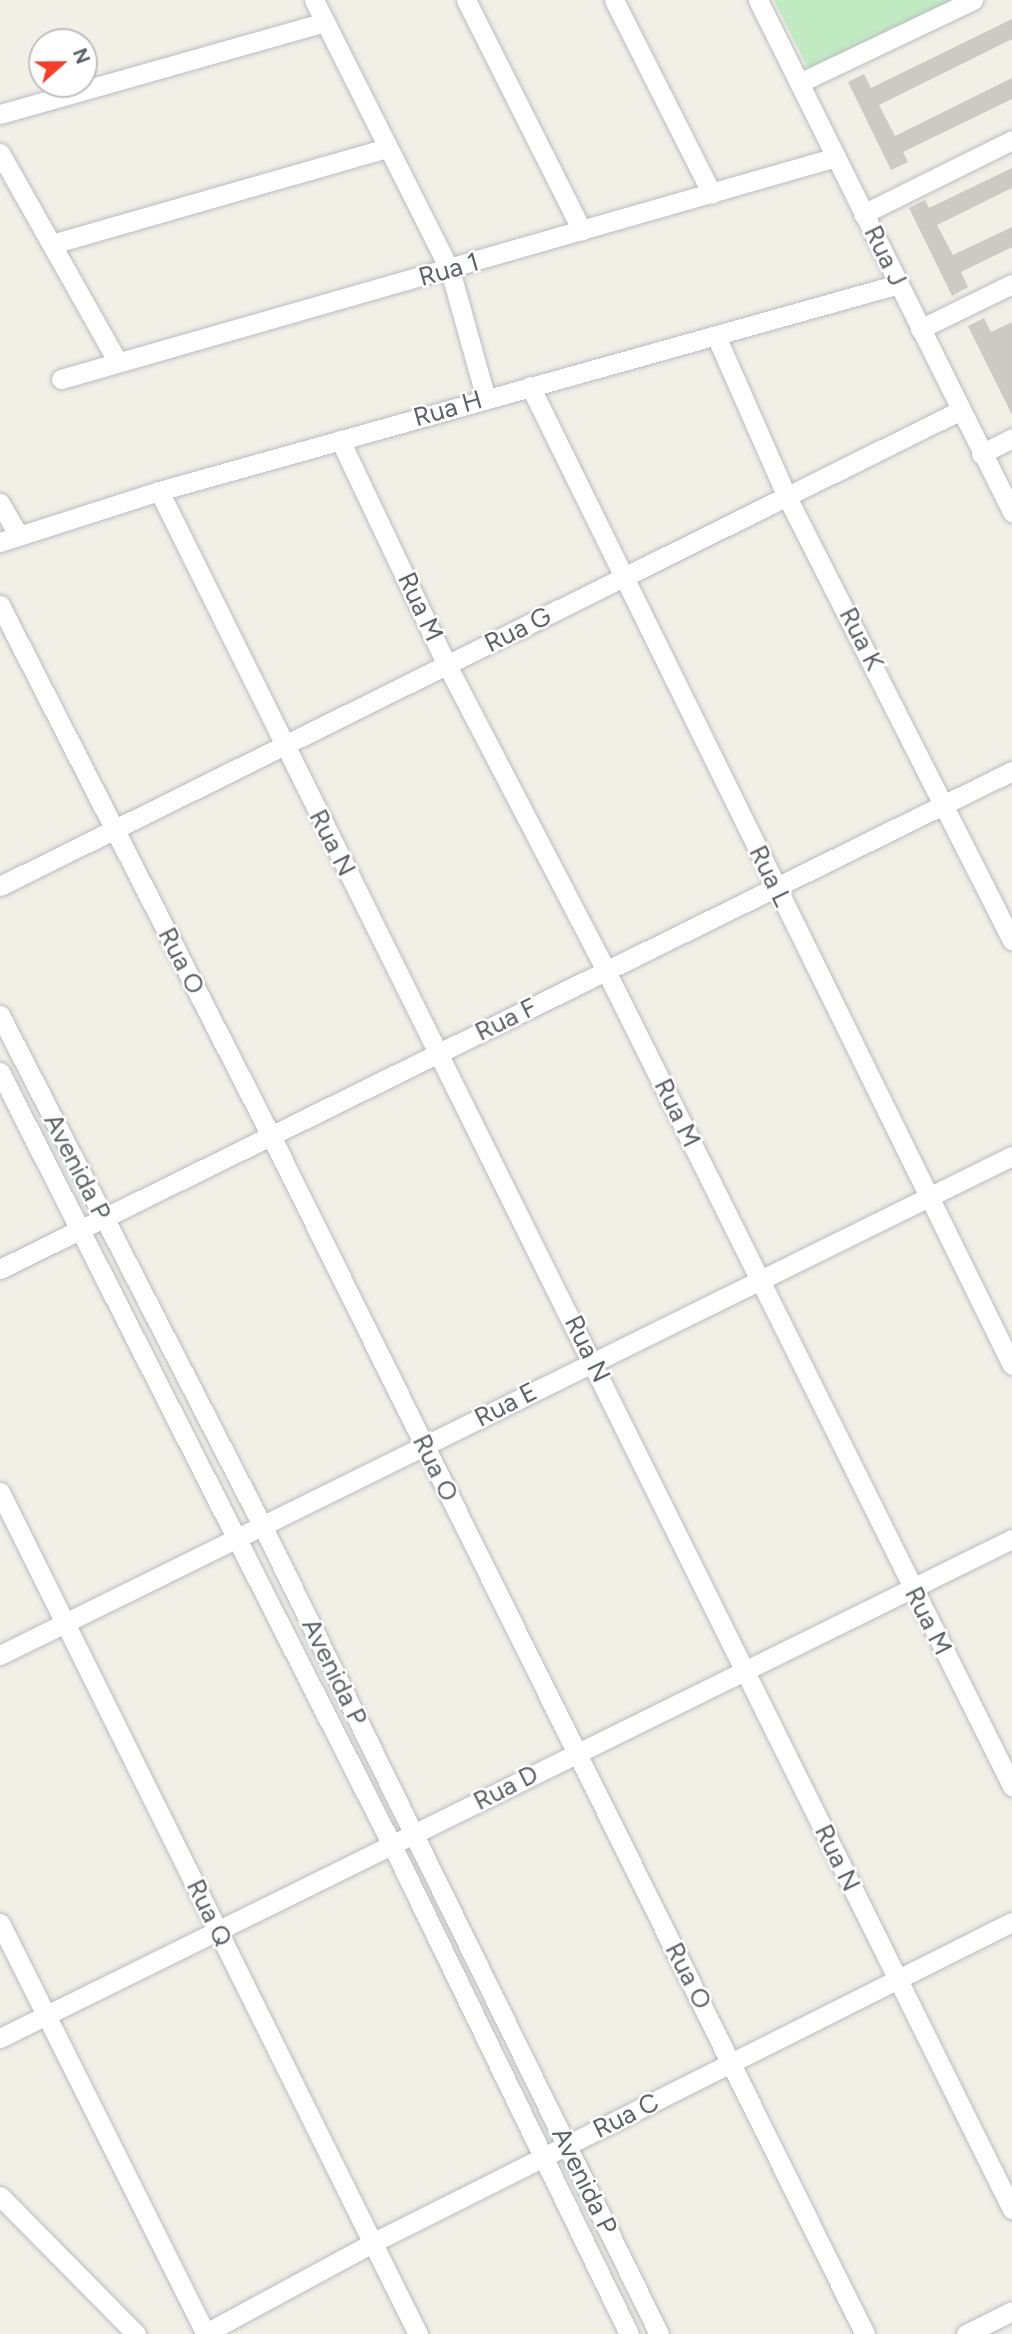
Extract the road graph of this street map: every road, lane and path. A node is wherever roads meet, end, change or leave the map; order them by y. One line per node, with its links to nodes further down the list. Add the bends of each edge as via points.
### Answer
1 (314, 0): 6 (street)
2 (466, 0): 15 (street)
3 (614, 0): 13 (street)
4 (758, 0): 7 (street, Rua J)
5 (973, 0): 7 (street)
6 (325, 22): 8 (street); 10 (street)
7 (799, 83): 12 (street, Rua J)
8 (0, 114)
9 (1012, 140): 14 (street)
10 (387, 148): 16 (street); 17 (street)
11 (0, 153): 16 (street)
12 (836, 157): 13 (street, Rua 1); 14 (street, Rua J)
13 (712, 194): 15 (street, Rua 1)
14 (863, 214): 18 (street, Rua J)
15 (582, 231): 17 (street, Rua 1)
16 (52, 244): 22 (street)
17 (450, 270): 22 (street, Rua 1); 25 (street)
18 (899, 284): 20 (street, Rua J); 21 (street, Rua H)
19 (1012, 284): 20 (street)
20 (920, 329): 26 (street, Rua J)
21 (716, 336): 24 (street, Rua H); 31 (street, Rua K)
22 (118, 362): 23 (street, Rua 1)
23 (61, 379)
24 (530, 386): 25 (street, Rua H); 35 (street, Rua L)
25 (486, 398): 28 (street, Rua H)
26 (960, 411): 29 (street, Rua J); 31 (street, Rua G)
27 (1012, 438): 29 (street)
28 (340, 440): 30 (street, Rua H); 37 (street, Rua M)
29 (981, 454): 33 (street, Rua J)
30 (159, 491): 34 (street, Rua H); 38 (street, Rua N)
31 (787, 496): 35 (street, Rua G); 40 (street, Rua K)
32 (0, 503): 34 (street)
33 (1012, 512)
34 (9, 539)
35 (623, 578): 37 (street, Rua G); 43 (street, Rua L)
36 (0, 605): 41 (street, Rua O)
37 (447, 665): 38 (street, Rua G); 45 (street, Rua M)
38 (284, 748): 41 (street, Rua G); 47 (street, Rua N)
39 (1012, 771): 40 (street, Rua F)
40 (946, 803): 43 (street, Rua F); 44 (street, Rua K)
41 (113, 831): 42 (street, Rua G); 49 (street, Rua O)
42 (0, 886)
43 (775, 887): 45 (street, Rua F); 51 (street, Rua L)
44 (1012, 940)
45 (606, 971): 47 (street, Rua F); 55 (street, Rua M)
46 (0, 1015): 52 (street, Avenida P)
47 (441, 1052): 49 (street, Rua F); 56 (street, Rua N)
48 (0, 1072): 53 (street, Avenida P)
49 (271, 1136): 52 (street, Rua F); 58 (street, Rua O)
50 (1012, 1156): 51 (street, Rua E)
51 (929, 1195): 55 (street, Rua E); 57 (street, Rua L)
52 (103, 1218): 53 (street, Rua F); 60 (street, Avenida P)
53 (80, 1229): 54 (street, Rua F); 61 (street, Avenida P)
54 (0, 1269)
55 (759, 1279): 56 (street, Rua E); 63 (street, Rua M)
56 (593, 1362): 58 (street, Rua E); 66 (street, Rua N)
57 (1012, 1365)
58 (424, 1447): 60 (street, Rua E); 67 (street, Rua O)
59 (0, 1492): 64 (street, Rua Q)
60 (262, 1525): 61 (street, Rua E); 69 (street, Avenida P)
61 (236, 1537): 64 (street, Rua E); 70 (street, Avenida P)
62 (1012, 1539): 63 (street, Rua D)
63 (912, 1588): 66 (street, Rua D); 68 (street, Rua M)
64 (65, 1623): 65 (street, Rua E); 73 (street, Rua Q)
65 (0, 1656)
66 (744, 1671): 67 (street, Rua D); 74 (street, Rua N)
67 (576, 1752): 69 (street, Rua D); 77 (street, Rua O)
68 (1012, 1786)
69 (414, 1834): 70 (street, Rua D); 78 (street, Avenida P)
70 (392, 1845): 73 (street, Rua D); 79 (street, Avenida P)
71 (1012, 1922): 74 (street, Rua C)
72 (0, 1923): 75 (street)
73 (218, 1931): 75 (street, Rua D); 82 (street, Rua Q)
74 (897, 1979): 77 (street, Rua C); 81 (street, Rua N)
75 (44, 2017): 76 (street, Rua D); 85 (street)
76 (0, 2038)
77 (732, 2064): 78 (street, Rua C); 89 (street, Rua O)
78 (567, 2146): 79 (street, Rua C); 88 (street, Avenida P)
79 (542, 2159): 82 (street, Rua C); 87 (street, Avenida P)
80 (0, 2196): 84 (street)
81 (1012, 2209)
82 (372, 2243): 85 (street, Rua C); 86 (street, Rua Q)
83 (1012, 2311): 90 (street)
84 (136, 2334)
85 (205, 2334)
86 (418, 2334)
87 (629, 2334)
88 (659, 2334)
89 (865, 2334)
90 (965, 2334)

